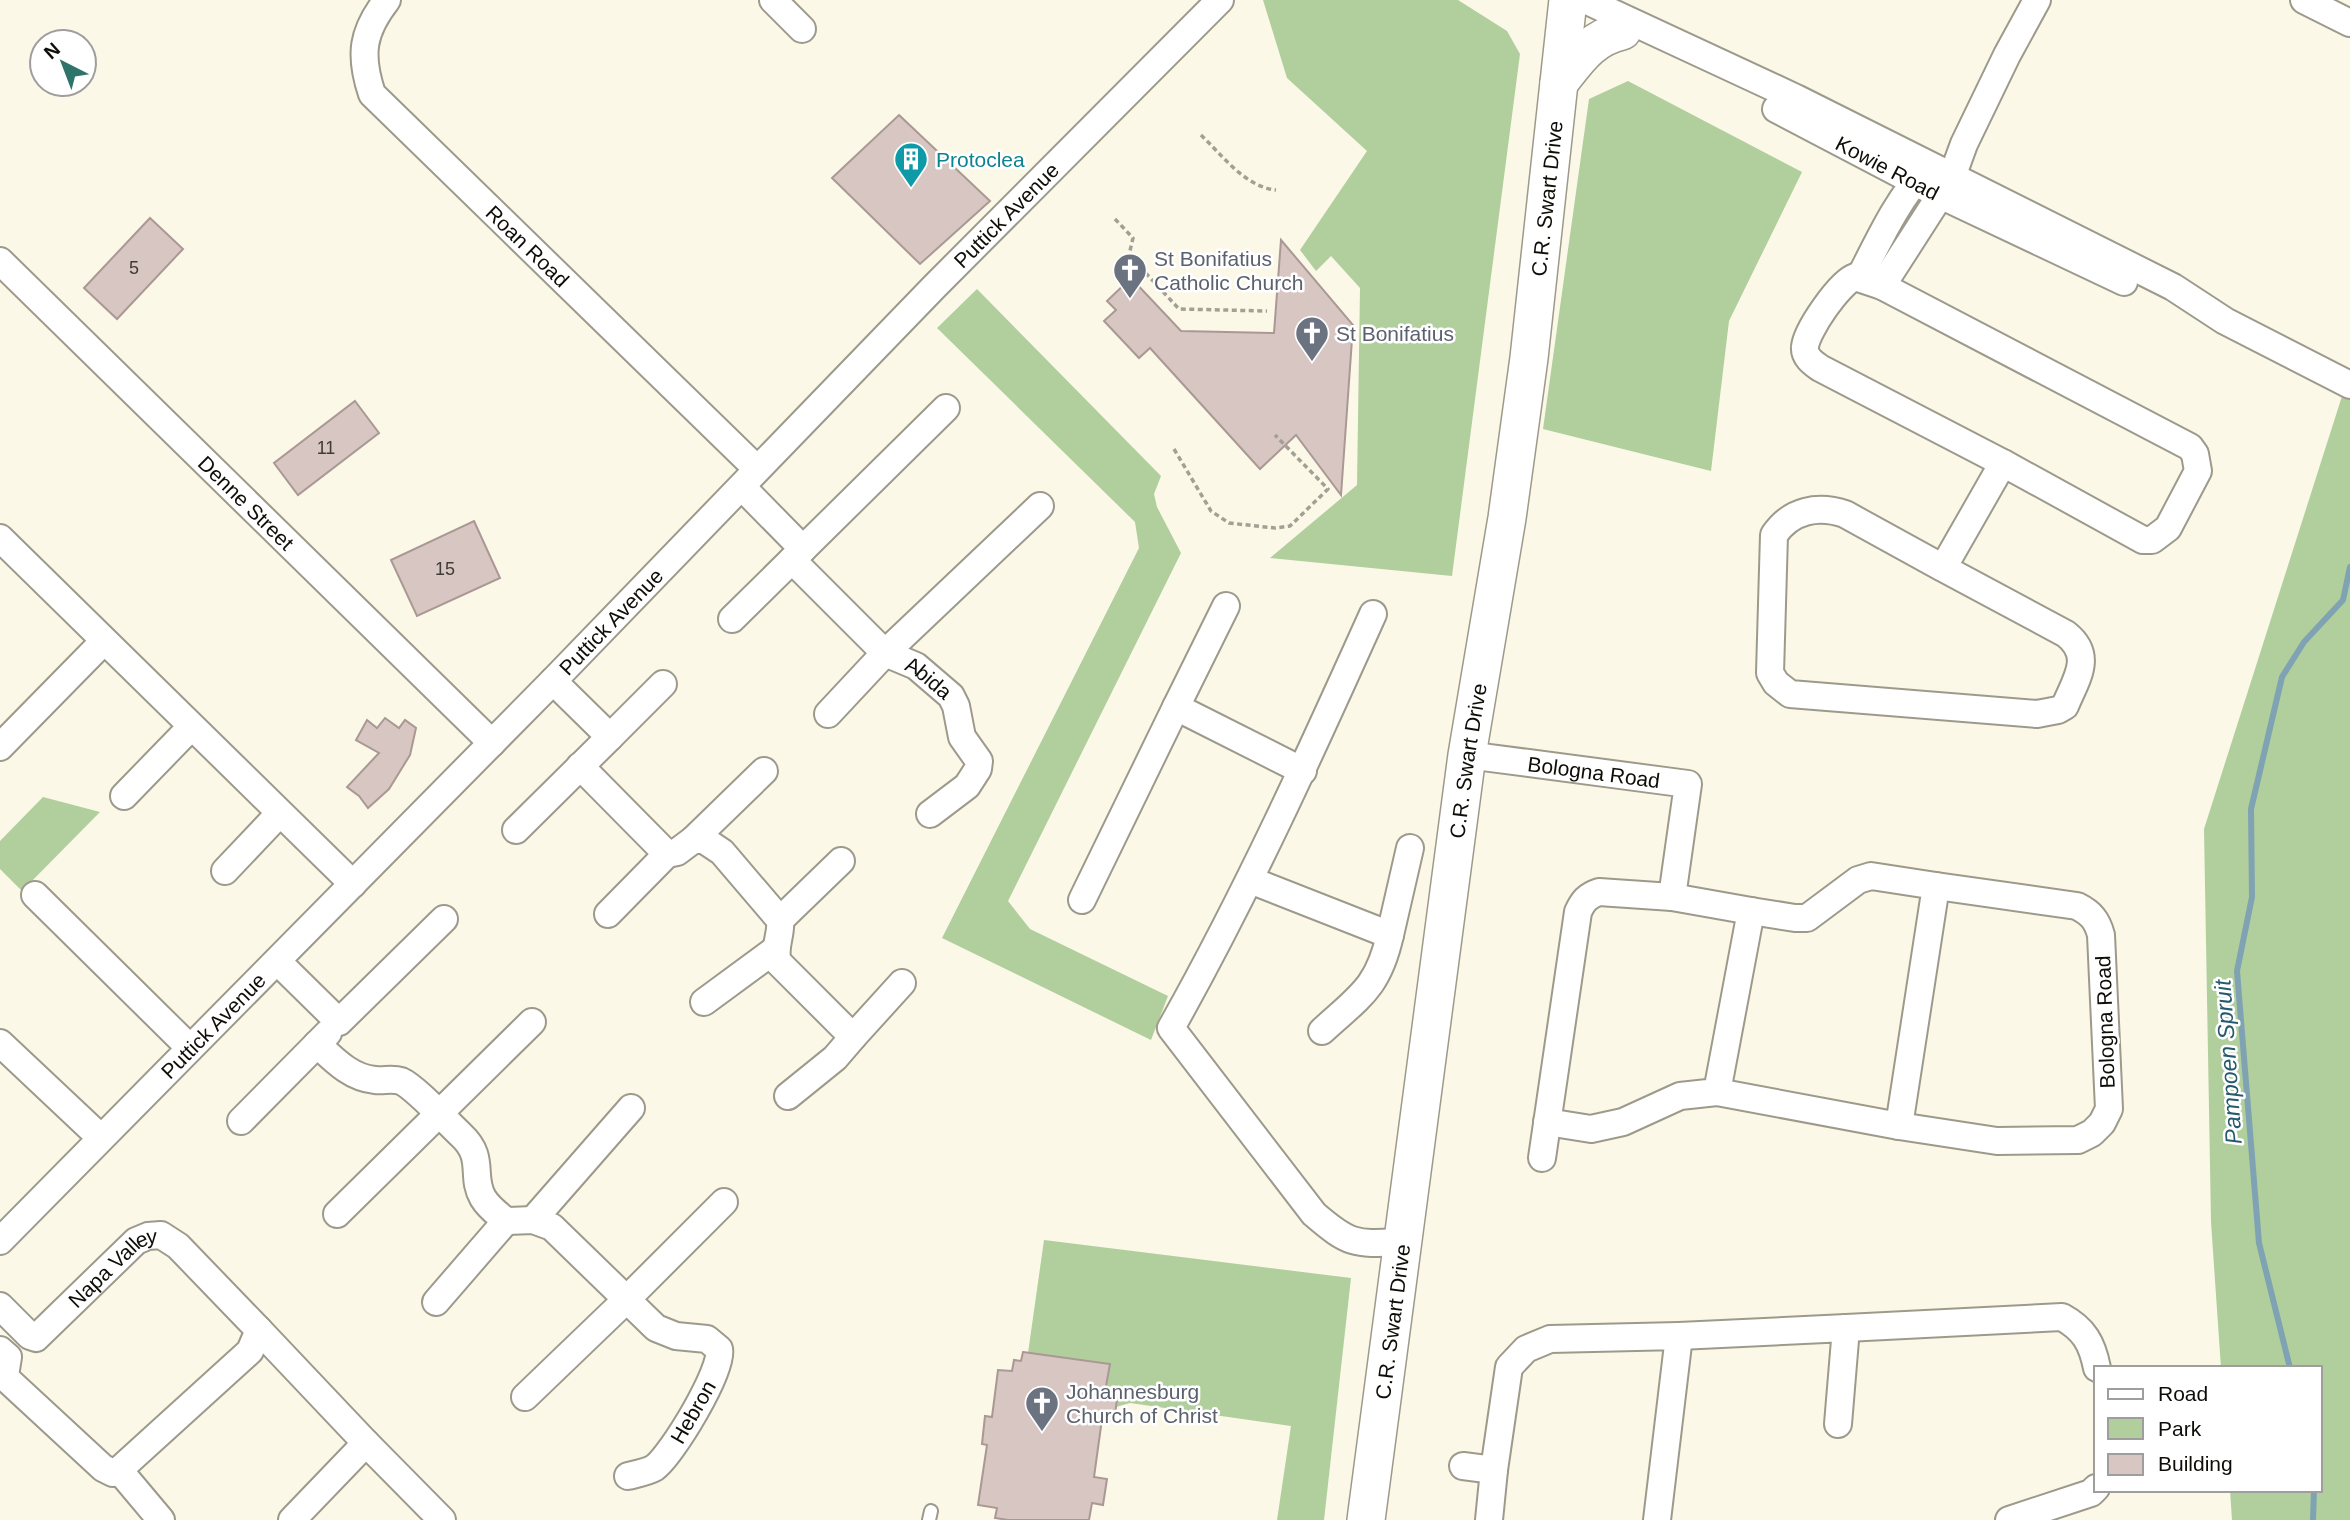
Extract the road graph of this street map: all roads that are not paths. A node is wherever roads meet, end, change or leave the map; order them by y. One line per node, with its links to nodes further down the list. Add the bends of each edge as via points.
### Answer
1 (387, 0): 17 (street, Roan Road, via 367,32 363,54 372,94)
2 (773, 0): 8 (street)
3 (1220, 0): 17 (street, Puttick Avenue)
4 (2037, 0): 11 (street, via 1964,144)
5 (2304, 0): 7 (street)
6 (1569, 2): 9 (street, Kowie Road); 10 (street, C.R. Swart Drive); 11 (street, Kowie Road, via 1796,98)
7 (2350, 23)
8 (802, 29)
9 (1622, 32): 10 (street, via 1584,50); 11 (street, Kowie Road)
10 (1559, 83): 35 (street, C.R. Swart Drive, via 1507,518)
11 (1934, 180): 13 (street, via 1881,237); 14 (street, Kowie Road, via 2173,287 2225,321)
12 (0, 261): 33 (street, Denne Street)
13 (1871, 282): 16 (street, via 1848,279 1834,294 1807,339 1805,348 1811,361); 16 (street, via 2190,447 2198,471 2168,528 2152,540 2143,540)
14 (2350, 385)
15 (946, 408): 20 (street)
16 (2003, 463): 21 (street)
17 (749, 478): 20 (street, Abida); 27 (street, Puttick Avenue)
18 (1040, 506): 26 (street, Abida)
19 (5, 553): 25 (street)
20 (798, 554): 24 (street); 26 (street, Abida)
21 (1943, 568): 21 (street, via 2076,642 2081,651 2080,670 2064,706 2037,714 1790,694 1770,673 1774,535 1786,521 1814,509 1829,509)
22 (1226, 606): 29 (street)
23 (1373, 614): 38 (street)
24 (732, 619)
25 (104, 640): 31 (street); 34 (street)
26 (886, 653): 30 (street, Abida); 41 (street, Abida, via 916,666 951,696 962,737 979,761 967,786)
27 (553, 681): 32 (street); 33 (street, Puttick Avenue)
28 (663, 684): 32 (street)
29 (1176, 707): 38 (street); 53 (street)
30 (828, 714)
31 (191, 727): 39 (street); 40 (street)
32 (610, 737): 36 (street)
33 (492, 743): 49 (street, Puttick Avenue)
34 (0, 747)
35 (1467, 754): 52 (street, Bologna Road, via 1688,783); 84 (street, C.R. Swart Drive)
36 (580, 766): 42 (street); 45 (street)
37 (764, 771): 43 (street)
38 (1303, 771): 48 (street)
39 (124, 796)
40 (279, 814): 47 (street); 49 (street)
41 (930, 814)
42 (516, 830)
43 (693, 840): 45 (street); 57 (street, via 705,840 722,852)
44 (1410, 848): 58 (street)
45 (667, 855): 55 (street)
46 (841, 861): 57 (street)
47 (225, 871)
48 (1250, 880): 58 (street); 84 (street, via 1171,1028 1314,1214 1360,1244)
49 (353, 884): 60 (street, Puttick Avenue)
50 (1936, 886): 54 (street, Bologna Road, via 1871,876 1858,880 1807,918); 76 (street); 76 (street, Bologna Road, via 2077,906 2097,922 2109,1109 2102,1124 2078,1140 1997,1141)
51 (35, 895): 69 (street)
52 (1672, 897): 54 (street, Bologna Road); 75 (street, Bologna Road, via 1599,892 1583,901)
53 (1082, 900)
54 (1751, 911): 70 (street)
55 (608, 914)
56 (444, 919): 63 (street)
57 (780, 920): 59 (street)
58 (1390, 935): 65 (street, via 1385,958 1369,988)
59 (776, 949): 62 (street); 66 (street, via 778,962)
60 (277, 961): 63 (street); 69 (street, Puttick Avenue)
61 (902, 983): 66 (street)
62 (704, 1002)
63 (339, 1022): 68 (street)
64 (532, 1022): 73 (street)
65 (1322, 1031)
66 (853, 1037): 71 (street)
67 (0, 1043): 77 (street)
68 (317, 1044): 73 (street, via 359,1078 391,1079 408,1086); 74 (street)
69 (190, 1048): 77 (street, Puttick Avenue)
70 (1717, 1092): 75 (street, Bologna Road, via 1680,1096 1623,1122 1591,1129); 76 (street, Bologna Road)
71 (788, 1096)
72 (631, 1108): 81 (street)
73 (438, 1114): 80 (street); 82 (street, via 472,1147 482,1197)
74 (241, 1121)
75 (1548, 1122): 78 (street, Bologna Road)
76 (1899, 1126)
77 (101, 1138): 83 (street, Puttick Avenue)
78 (1542, 1158)
79 (723, 1202): 85 (street)
80 (337, 1214)
81 (533, 1220): 82 (street); 85 (street, Hebron, via 558,1231)
82 (506, 1221): 86 (street)
83 (0, 1241)
84 (1403, 1242): 104 (street, C.R. Swart Drive)
85 (626, 1300): 93 (street); 99 (street, Hebron, via 656,1328 676,1336 707,1339 721,1354 714,1378 668,1454 652,1469)
86 (436, 1302)
87 (0, 1306): 89 (street, Napa Valley, via 36,1338 136,1241 160,1235 178,1246)
88 (1846, 1328): 90 (street); 92 (street, via 2062,1317 2086,1335); 94 (street)
89 (259, 1330): 95 (street, Napa Valley); 98 (street, via 250,1351)
90 (1679, 1336): 97 (street, via 1550,1339 1526,1349 1509,1367); 106 (street)
91 (0, 1350): 98 (street, via 8,1357 5,1376 10,1382 103,1468)
92 (2097, 1366)
93 (525, 1397)
94 (1838, 1424)
95 (366, 1443): 102 (street); 103 (street, Napa Valley)
96 (1463, 1466): 97 (street)
97 (1494, 1469): 105 (street)
98 (119, 1470): 101 (street)
99 (628, 1476)
100 (2094, 1490): 107 (street)
101 (161, 1520)
102 (292, 1520)
103 (442, 1520)
104 (1366, 1520)
105 (1489, 1520)
106 (1657, 1520)
107 (2009, 1520)

